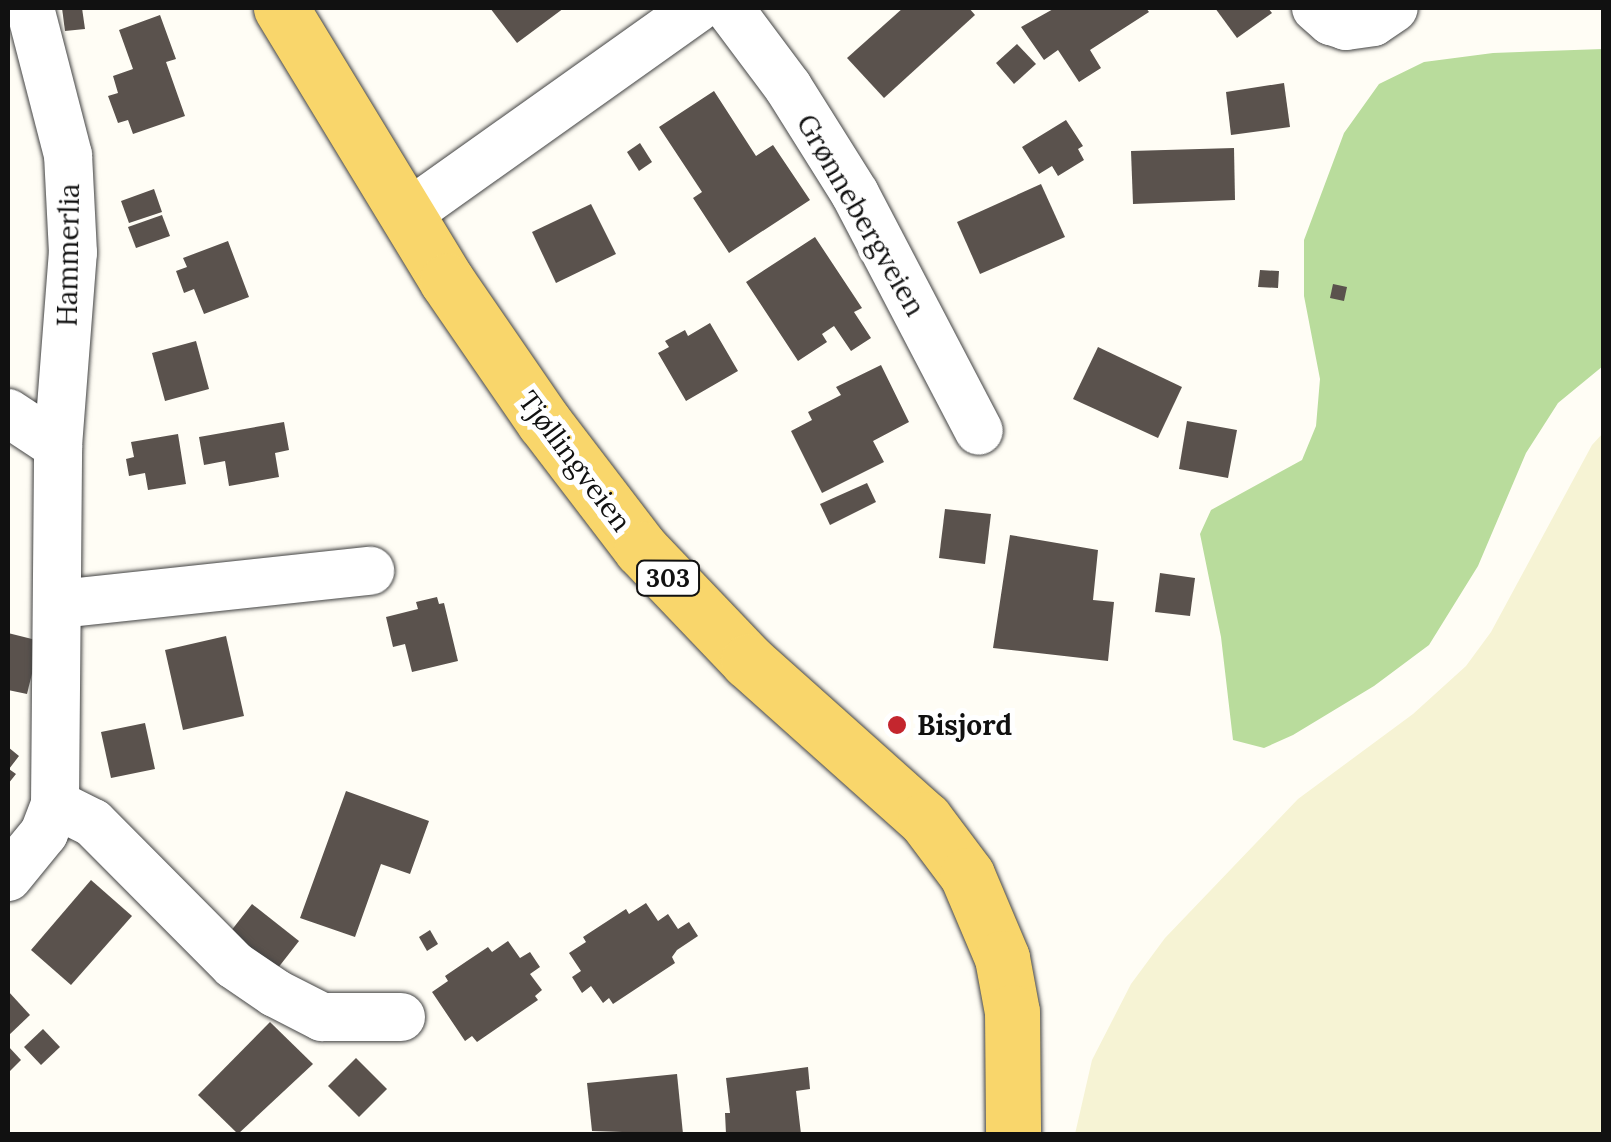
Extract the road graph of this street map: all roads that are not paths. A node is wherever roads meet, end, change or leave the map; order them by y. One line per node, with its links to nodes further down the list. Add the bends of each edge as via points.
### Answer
1 (30, 8): 10 (street, Hammerlia, via 58,102 74,197)
2 (281, 8): 7 (main road, Tjøllingveien / 303)
3 (697, 8): 7 (street)
4 (730, 8): 9 (street, Grønnebergveien, via 855,194)
5 (1316, 8): 6 (street, via 1346,26 1373,22)
6 (1394, 8)
7 (406, 215): 16 (main road, Tjøllingveien / 303, via 514,380 641,549 748,661 926,820 967,875 1002,958 1012,1012)
8 (8, 414): 10 (street)
9 (979, 432)
10 (58, 446): 12 (street, Hammerlia)
11 (370, 571): 12 (street)
12 (59, 604): 13 (street, Hammerlia)
13 (56, 804): 14 (street, Hammerlia, via 44,833); 15 (street, via 93,823 234,966 274,993 322,1018)
14 (8, 877)
15 (400, 1017)
16 (1012, 1134)

